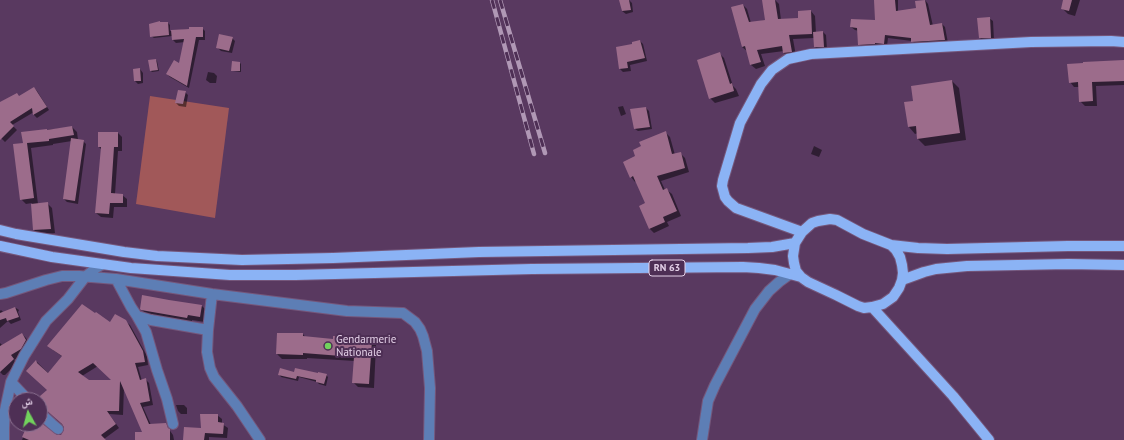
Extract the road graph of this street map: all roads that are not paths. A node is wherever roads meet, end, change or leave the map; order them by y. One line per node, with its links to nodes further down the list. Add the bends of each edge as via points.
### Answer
1 (1124, 42): 3 (main road, via 1023,43 811,54 788,59 772,70 761,84 740,123 722,186 725,197 736,208)
2 (0, 230): 9 (main road)
3 (802, 232): 4 (main road); 5 (main road, via 818,221 830,219)
4 (795, 243): 9 (main road, via 748,248 479,252 242,260 157,256); 15 (main road, via 794,262)
5 (891, 245): 8 (main road); 17 (main road, via 900,257)
6 (0, 246): 10 (main road)
7 (1124, 246): 8 (main road)
8 (947, 249): 12 (main road)
9 (112, 250): 10 (main road)
10 (105, 265): 13 (main road, RN 63, via 252,275 743,267); 14 (street, via 96,268)
11 (1124, 265): 12 (main road, via 1060,264)
12 (948, 268): 17 (main road, via 924,272)
13 (790, 274): 15 (main road, RN 63); 31 (street, via 769,291 755,310 715,385 708,401)
14 (85, 277): 16 (street); 18 (street, via 62,276); 23 (street, via 46,321)
15 (801, 277): 20 (main road, via 858,306)
16 (116, 279): 19 (street); 21 (street)
17 (902, 280): 20 (main road, via 893,297 883,304)
18 (0, 294)
19 (212, 294): 22 (street); 30 (street, via 347,311 404,314 420,329 427,351)
20 (872, 307): 32 (main road, via 953,396)
21 (137, 316): 22 (street); 26 (street, via 146,332)
22 (208, 330): 29 (street, via 208,360 214,377)
23 (11, 382): 24 (street); 28 (street, via 5,410)
24 (20, 392)
25 (48, 420): 27 (street)
26 (173, 424)
27 (58, 429)
28 (4, 440)
29 (260, 440)
30 (430, 440)
31 (702, 440)
32 (989, 440)

